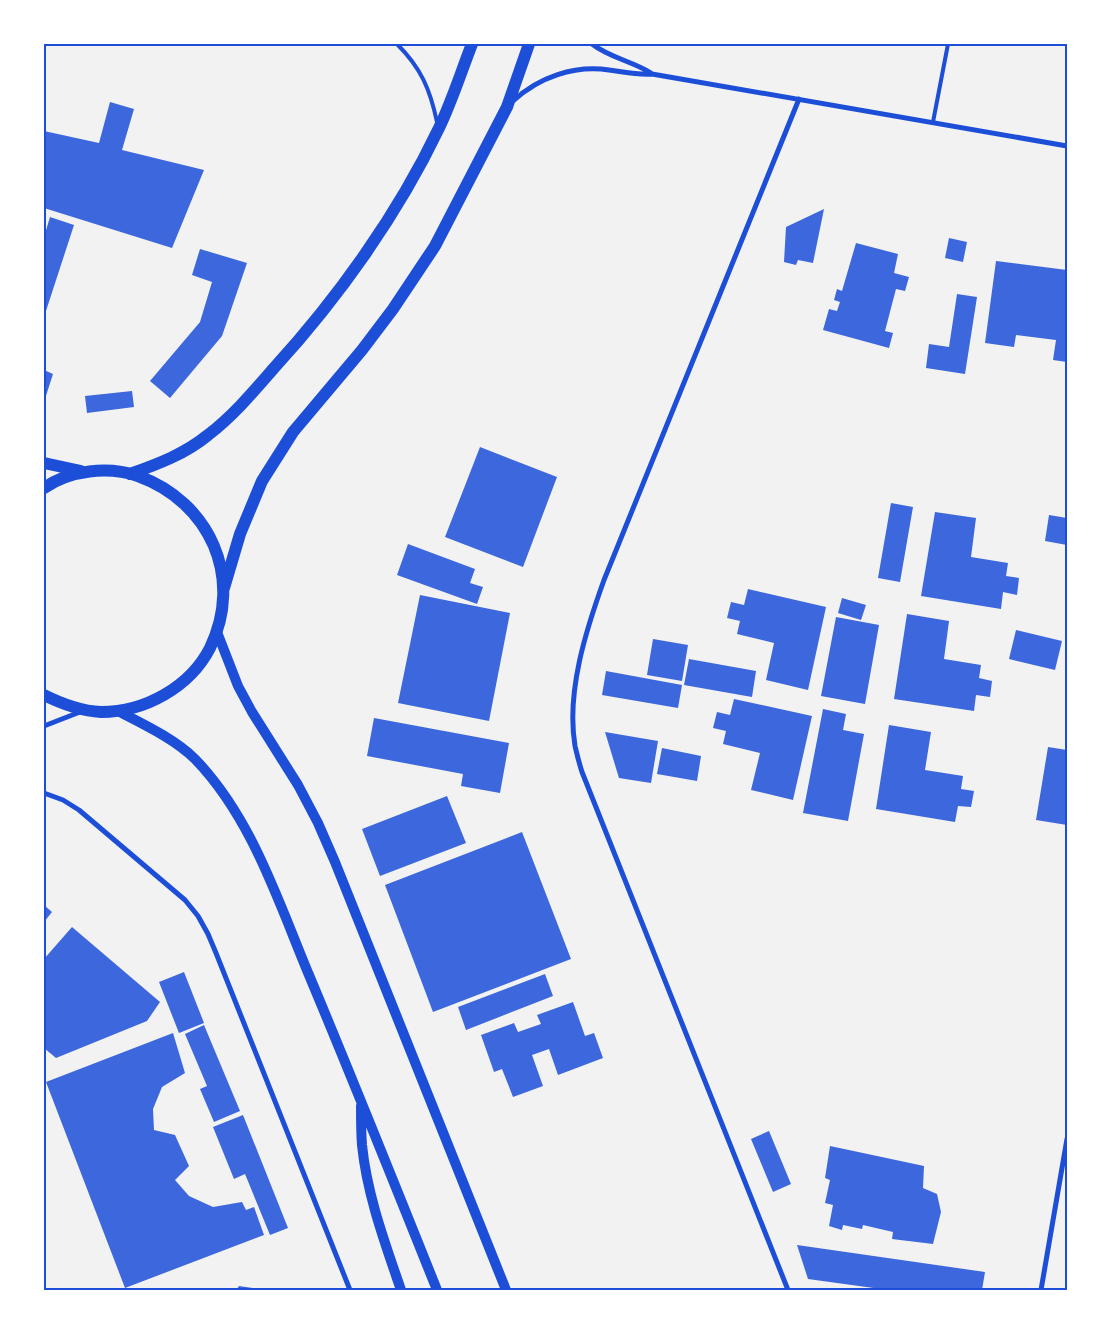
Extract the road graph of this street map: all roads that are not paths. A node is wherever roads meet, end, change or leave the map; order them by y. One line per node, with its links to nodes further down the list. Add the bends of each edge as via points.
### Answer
1 (397, 44): 10 (lane, via 412,59 425,80)
2 (472, 44): 10 (main road)
3 (529, 44): 8 (main road)
4 (592, 44): 6 (street, via 614,58 635,64)
5 (948, 44): 9 (lane)
6 (652, 74): 7 (street); 8 (street, via 579,69 532,86)
7 (799, 99): 9 (street); 31 (street, via 604,580 584,638 573,717 575,745 582,772)
8 (507, 107): 16 (main road, via 435,246 367,344 293,432 262,481 240,534)
9 (933, 122): 11 (street)
10 (439, 128): 14 (main road, via 352,273 321,315 246,400 208,436 167,460)
11 (1067, 146)
12 (44, 463): 13 (main road)
13 (86, 472): 14 (main road); 15 (main road)
14 (130, 474): 16 (main road, via 155,482 197,515 211,537 220,562)
15 (44, 488)
16 (224, 588): 17 (main road)
17 (217, 632): 20 (main road, via 199,665 171,691 137,707); 30 (main road, via 238,686 298,785 335,862)
18 (44, 695): 19 (main road, via 61,704)
19 (85, 710): 20 (main road); 21 (street)
20 (118, 711): 23 (main road, via 148,726 194,759 240,820 266,873)
21 (44, 726)
22 (44, 794): 27 (street, via 79,810 170,886 198,916)
23 (361, 1100): 28 (main road, via 362,1144 370,1191); 29 (main road)
24 (1067, 1139): 25 (street)
25 (1060, 1180): 26 (street); 32 (street)
26 (1067, 1181)
27 (350, 1290)
28 (401, 1290)
29 (436, 1290)
30 (506, 1290)
31 (788, 1290)
32 (1041, 1290)

